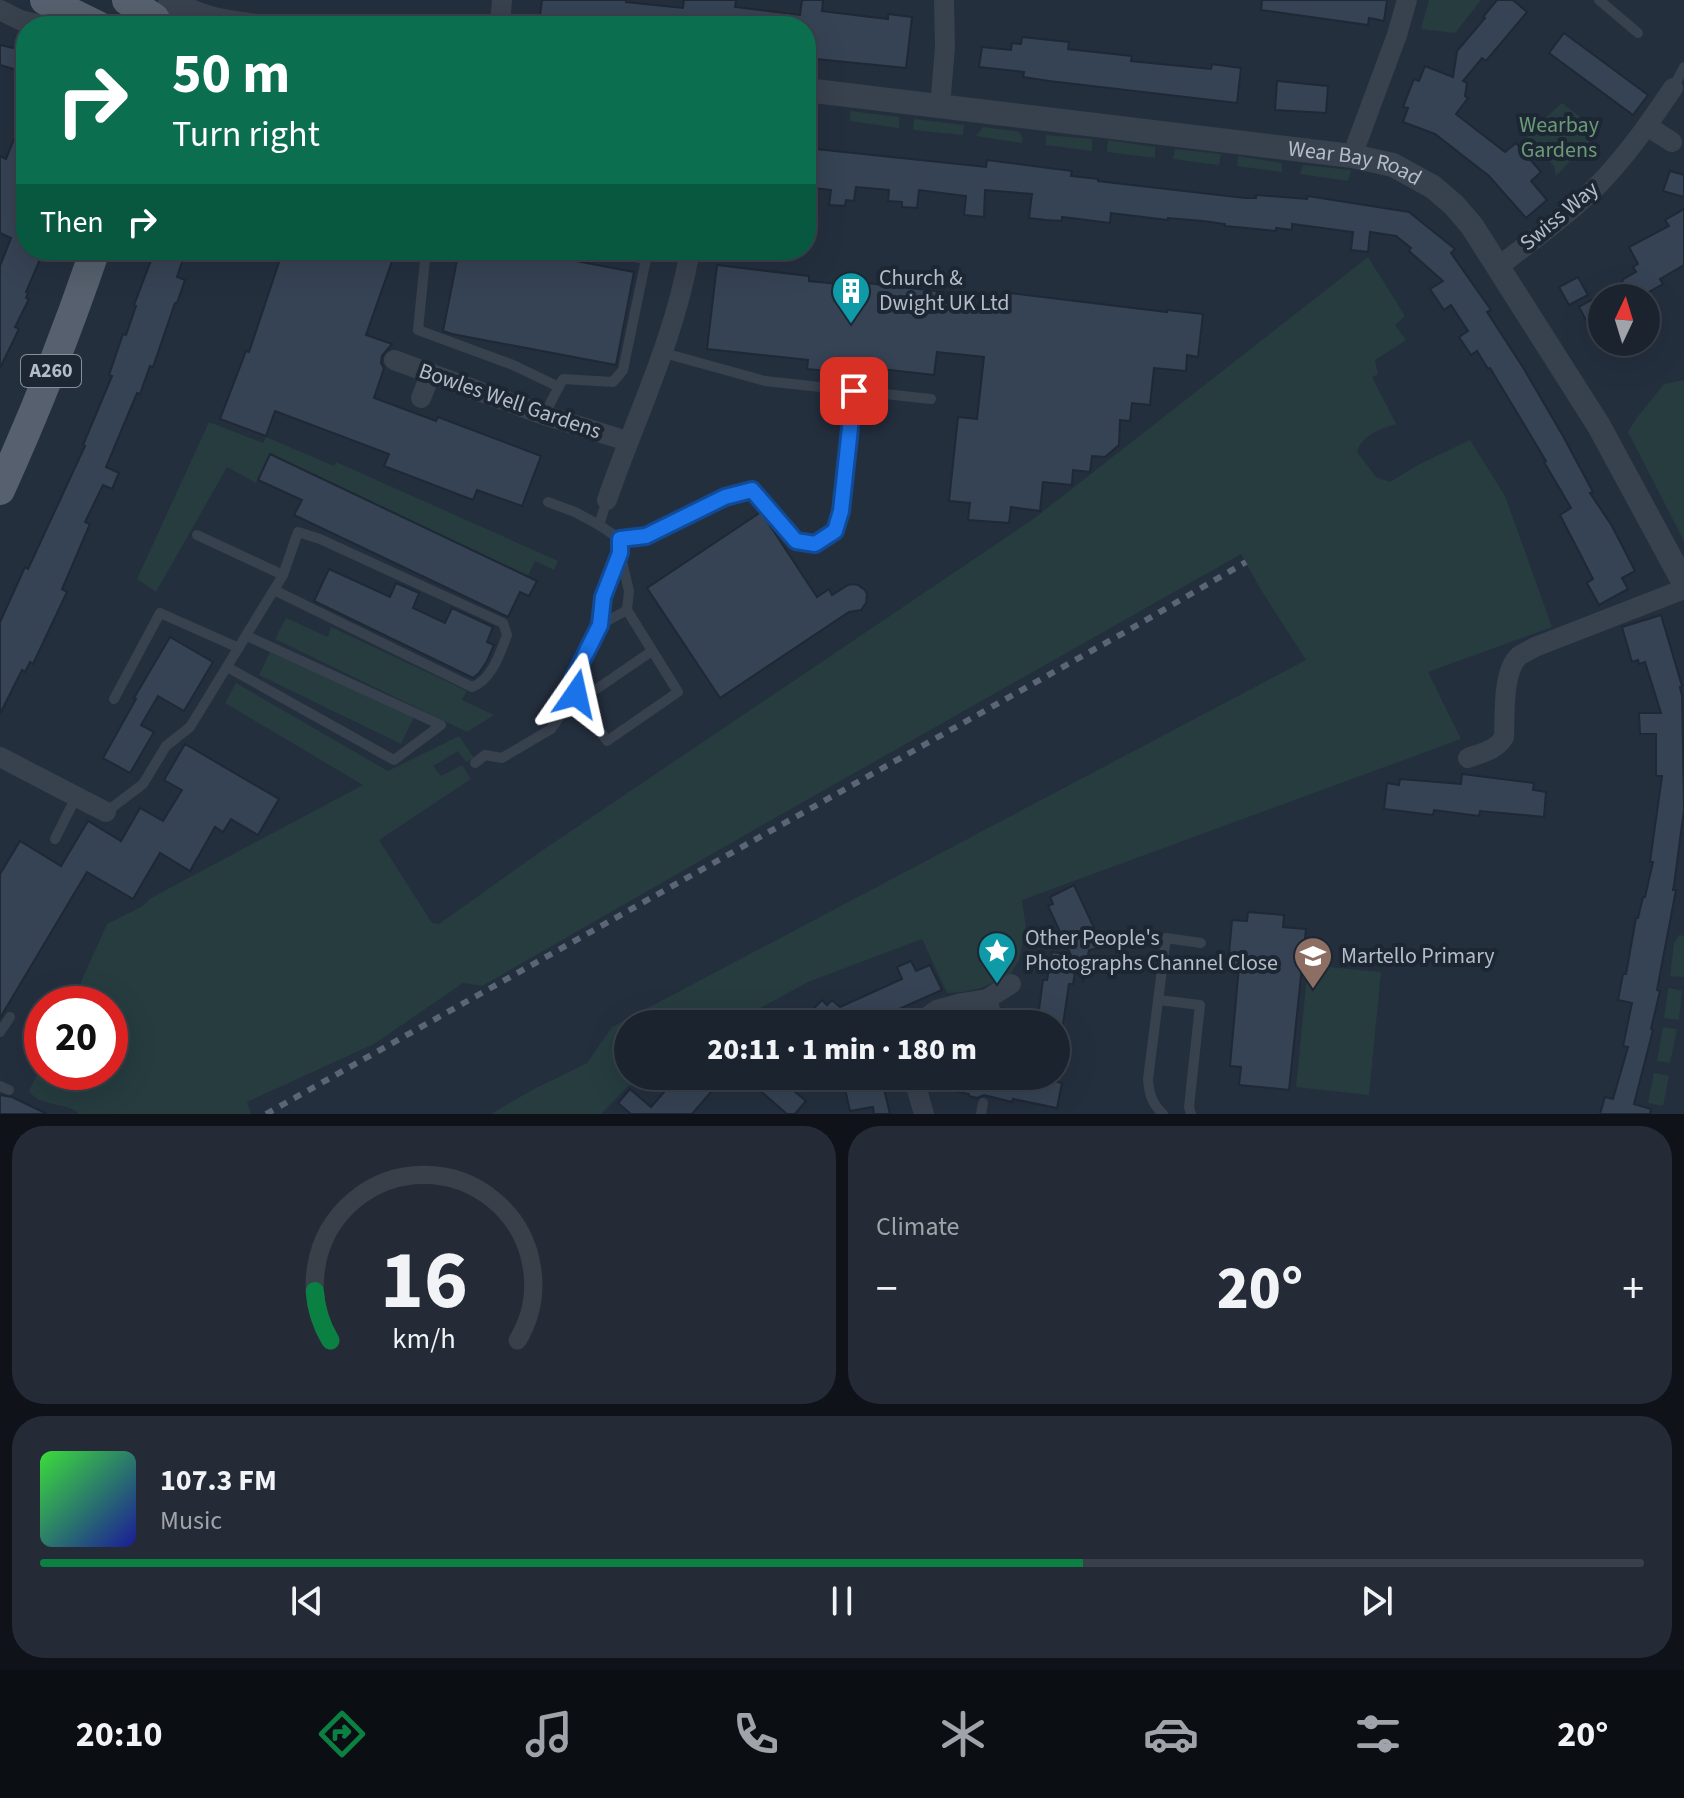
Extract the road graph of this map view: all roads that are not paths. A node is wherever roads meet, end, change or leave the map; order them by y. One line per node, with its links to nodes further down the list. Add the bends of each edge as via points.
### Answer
1 (944, 0): 10 (street)
2 (1407, 0): 13 (street)
3 (1599, 0): 6 (lane)
4 (183, 9): 5 (street)
5 (202, 16)
6 (1638, 33)
7 (1684, 67): 8 (lane)
8 (1673, 88): 11 (street, Swiss Way)
9 (816, 91): 10 (street, Wear Bay Road)
10 (940, 107): 13 (street, Wear Bay Road)
11 (1647, 126): 12 (street); 18 (street, Swiss Way, via 1597,186)
12 (1678, 147)
13 (1352, 156): 18 (street, Wear Bay Road, via 1393,165 1433,187 1472,226)
14 (92, 260): 28 (main road, A260)
15 (425, 260): 22 (lane, via 418,330)
16 (646, 260): 22 (lane, via 623,370 613,382 563,379)
17 (688, 260): 19 (street, Bowles Well Gardens)
18 (1499, 266): 36 (street, Wear Bay Road, via 1599,426)
19 (664, 353): 23 (lane, via 765,381); 27 (street, Bowles Well Gardens)
20 (394, 360): 21 (street, Bowles Well Gardens)
21 (431, 373): 24 (street); 26 (street, Bowles Well Gardens)
22 (559, 387): 26 (lane)
23 (854, 391): 25 (lane); 33 (lane, via 841,511 835,531 815,544 796,541 752,490 725,497 646,536)
24 (421, 398)
25 (931, 399)
26 (544, 415): 27 (street, Bowles Well Gardens)
27 (627, 441): 29 (street, Bowles Well Gardens)
28 (0, 490)
29 (607, 500): 31 (lane)
30 (548, 502): 31 (lane)
31 (599, 525): 33 (lane)
32 (197, 535): 35 (lane)
33 (620, 539): 34 (lane)
34 (620, 553): 39 (lane, via 629,591); 40 (lane, via 603,597)
35 (283, 575): 38 (lane); 38 (lane, via 298,532 503,623 507,635 489,674 472,687)
36 (1684, 583)
37 (1684, 589): 48 (street, via 1518,657 1506,684 1514,722 1501,744)
38 (274, 590): 41 (lane)
39 (627, 610): 40 (lane); 43 (lane)
40 (600, 625): 45 (lane, via 573,679)
41 (247, 636): 42 (lane); 44 (lane, via 441,725 394,760)
42 (239, 648): 44 (lane); 46 (lane, via 160,613)
43 (652, 651): 45 (lane, via 598,688); 45 (lane, via 678,692 607,741)
44 (227, 667): 51 (lane, via 190,727 166,746 143,784)
45 (576, 694): 49 (lane, via 551,729 502,758 485,755)
46 (114, 699)
47 (0, 757): 50 (street)
48 (1468, 758)
49 (475, 763)
50 (76, 797): 51 (street); 52 (lane)
51 (106, 812)
52 (55, 839)
53 (1201, 943): 56 (lane, via 1166,938)
54 (1011, 984): 55 (street)
55 (987, 999): 57 (street); 58 (street)
56 (1159, 1000): 63 (lane, via 1148,1079 1153,1103); 64 (lane, via 1200,1005)
57 (937, 1010)
58 (990, 1010)
59 (10, 1017): 60 (lane)
60 (0, 1032)
61 (917, 1090): 62 (street)
62 (924, 1114)
63 (1163, 1114)
64 (1191, 1114)

